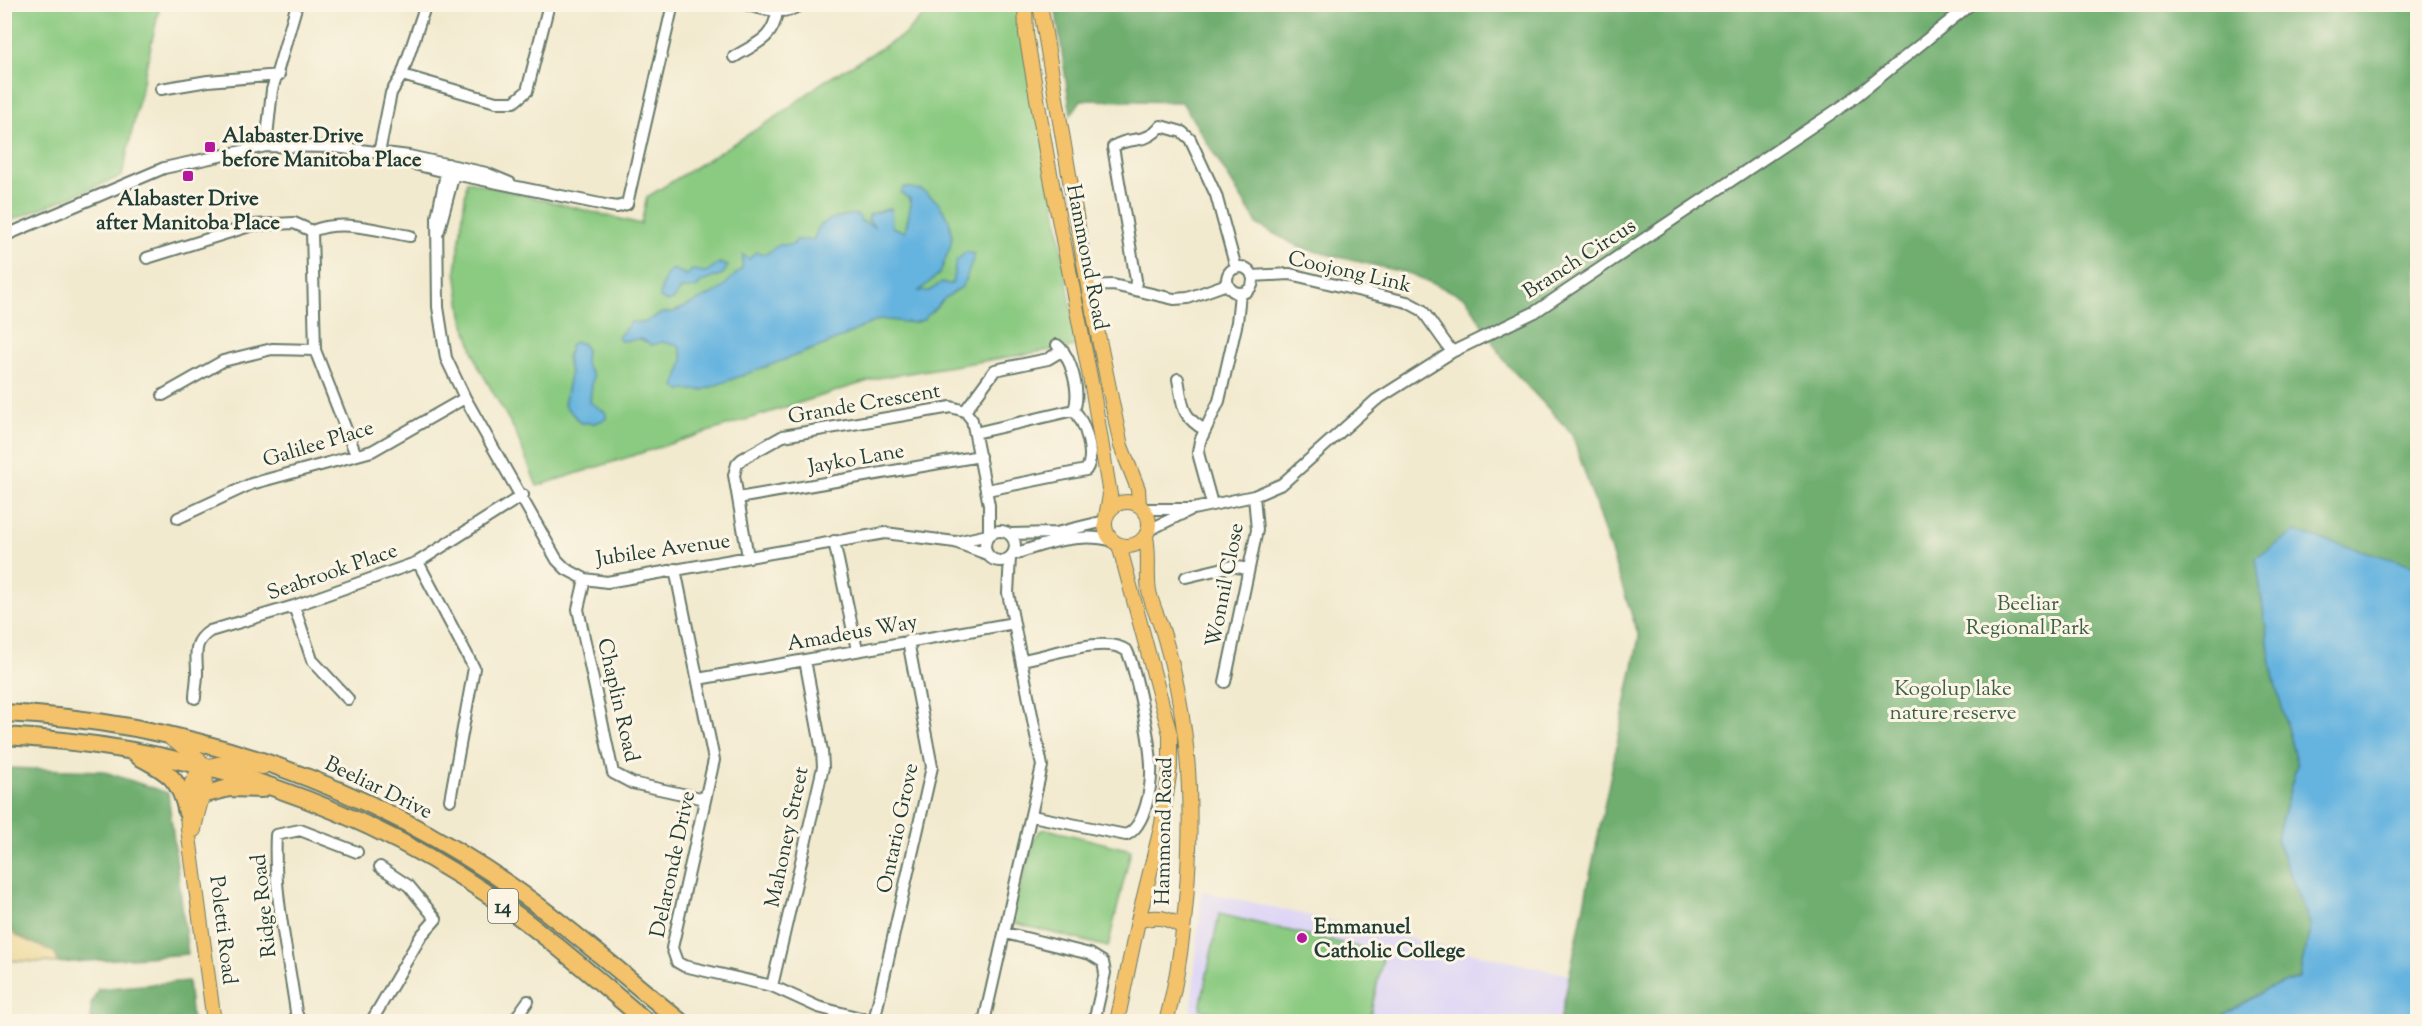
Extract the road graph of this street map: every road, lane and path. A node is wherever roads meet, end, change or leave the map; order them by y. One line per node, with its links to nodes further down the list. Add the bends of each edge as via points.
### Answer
1 (297, 4): 12 (street)
2 (426, 4): 13 (street)
3 (549, 4): 13 (street, via 527,91 514,102 496,102)
4 (673, 4): 17 (street, via 627,204 617,207)
5 (744, 4): 10 (street)
6 (802, 4): 10 (street)
7 (1025, 4): 48 (main road, Hammond Road, via 1026,34 1048,163 1110,495)
8 (1040, 4): 25 (main road, Hammond Road)
9 (1971, 4): 29 (street, Branch Circus, via 1850,101 1545,306)
10 (777, 12): 11 (street, via 775,28 767,37)
11 (734, 57)
12 (279, 75): 14 (street); 15 (street, via 272,90)
13 (402, 75): 16 (street, via 391,93)
14 (161, 89)
15 (267, 146): 16 (street, via 335,147); 19 (street, via 164,168)
16 (379, 153): 17 (street, via 407,164)
17 (451, 169): 32 (street, Jubilee Avenue, via 437,217 438,307 446,357)
18 (312, 231): 20 (street, via 327,225 343,225); 21 (street, via 294,223 253,225); 28 (street)
19 (4, 236)
20 (410, 236)
21 (147, 258)
22 (1236, 268): 23 (street, via 1247,270); 24 (street, via 1229,273); 26 (street, via 1216,195 1190,139 1182,132 1161,126 1145,140 1113,147)
23 (1252, 276): 27 (street, via 1251,288); 29 (street, Coojong Link, via 1290,274 1407,302 1422,310)
24 (1227, 284): 26 (street, via 1174,299); 27 (street)
25 (1088, 286): 26 (street, via 1113,285); 45 (main road, Hammond Road, via 1121,446)
26 (1135, 290)
27 (1240, 294): 35 (street, via 1219,401)
28 (315, 350): 31 (street, via 272,349 223,361); 37 (street)
29 (1452, 352): 41 (street, Branch Circus, via 1376,400 1282,484)
30 (1178, 379): 35 (street, via 1185,415)
31 (163, 395)
32 (465, 398): 37 (street, Galilee Place, via 372,451); 40 (street, Jubilee Avenue)
33 (1074, 410): 34 (street, via 1075,390 1067,354 1060,347 1048,358 995,370); 36 (street); 39 (street, via 1084,428 1090,461 1086,470)
34 (965, 411): 36 (street, Grande Crescent); 42 (street, Grande Crescent, via 942,408 783,436 737,464 734,475)
35 (1205, 430): 44 (street, via 1198,453)
36 (975, 433): 38 (street, Grande Crescent)
37 (356, 455): 47 (street, Galilee Place, via 251,484)
38 (980, 456): 39 (street, Grande Crescent); 42 (street, Jayko Lane)
39 (987, 490): 43 (street, Grande Crescent)
40 (523, 495): 58 (street, Seabrook Place); 62 (street, Jubilee Avenue, via 557,560)
41 (1254, 496): 44 (street, Branch Circus); 60 (street, Wonnil Close, via 1257,530)
42 (738, 498): 56 (street, Grande Crescent)
43 (989, 504): 49 (street, Grande Crescent); 51 (street, Grande Crescent)
44 (1212, 504): 46 (street, Branch Circus)
45 (1142, 507): 46 (street, Branch Circus); 48 (main road, via 1123,502 1115,505); 50 (main road, via 1149,519)
46 (1193, 509): 50 (street, Branch Circus)
47 (178, 518)
48 (1105, 519): 49 (street, via 1056,533); 54 (main road, via 1108,536)
49 (1006, 532): 51 (street); 55 (street, via 1015,545)
50 (1148, 534): 54 (main road, via 1134,546); 87 (main road, Hammond Road, via 1149,591 1166,640 1185,736)
51 (989, 535): 53 (street, Jubilee Avenue); 57 (street, via 984,544)
52 (834, 541): 53 (street, Jubilee Avenue, via 885,533); 56 (street, Jubilee Avenue); 67 (street)
53 (955, 543): 57 (street, Jubilee Avenue)
54 (1116, 543): 55 (street, via 1101,538 1077,538); 86 (main road, Hammond Road, via 1170,734 1170,768)
55 (1011, 556): 57 (street, via 1003,561); 63 (street)
56 (748, 557): 59 (street, Jubilee Avenue)
57 (989, 557): 63 (street)
58 (418, 562): 64 (street, Seabrook Place); 83 (street, via 474,668)
59 (675, 569): 62 (street, Jubilee Avenue, via 607,582); 70 (street, Delaronde Drive)
60 (1248, 569): 61 (street, via 1232,566); 71 (street, Wonnil Close)
61 (1186, 577)
62 (585, 579): 82 (street, Chaplin Road, via 578,609 613,773 632,783)
63 (1008, 593): 65 (street)
64 (294, 606): 72 (street, Seabrook Place, via 210,631 200,638 195,649); 73 (street, via 312,660)
65 (1014, 623): 66 (street, Amadeus Way); 69 (street)
66 (908, 641): 67 (street, Amadeus Way); 96 (street, Ontario Grove, via 932,767)
67 (857, 650): 68 (street, Amadeus Way)
68 (805, 660): 70 (street, Amadeus Way); 94 (street, Mahoney Street, via 822,767)
69 (1022, 660): 85 (street, via 1041,760); 85 (street, via 1104,644 1121,646 1130,657 1151,766 1140,821 1126,835)
70 (698, 679): 82 (street, Delaronde Drive, via 714,760)
71 (1225, 682)
72 (195, 698)
73 (348, 699)
74 (4, 713): 75 (highway, Beeliar Drive / 14, via 86,720)
75 (159, 733): 78 (main road, via 183,746); 79 (highway, Beeliar Drive / 14)
76 (4, 736): 77 (highway, Beeliar Drive / 14)
77 (122, 748): 78 (highway, Beeliar Drive / 14); 84 (highway, via 176,781)
78 (205, 766): 79 (main road, via 216,763); 80 (highway, Beeliar Drive / 14); 81 (main road, Poletti Road, via 207,779); 84 (main road, Poletti Road, via 195,776)
79 (293, 772): 102 (highway, Beeliar Drive / 14, via 383,810 485,870 525,897)
80 (281, 789): 81 (highway, via 229,788); 101 (highway, Beeliar Drive / 14, via 398,839 471,884 517,915)
81 (202, 795): 88 (main road, Poletti Road)
82 (705, 799): 94 (street, Delaronde Drive, via 672,948 674,956 677,962 692,969)
83 (450, 800)
84 (187, 813): 88 (main road, Poletti Road)
85 (1032, 816): 93 (street)
86 (1162, 824): 87 (main road); 91 (main road, Hammond Road)
87 (1188, 830): 92 (main road, Hammond Road)
88 (191, 844): 97 (main road, Poletti Road)
89 (357, 852): 98 (street, Ridge Road, via 300,830 276,835 286,940)
90 (380, 867): 99 (street, via 409,886 436,919 421,936)
91 (1138, 921): 92 (main road, via 1150,917 1170,919); 105 (main road, Hammond Road)
92 (1182, 927): 106 (main road, Hammond Road, via 1175,990)
93 (1005, 933): 103 (street); 104 (street, via 1090,954 1103,962 1105,973)
94 (772, 986): 96 (street, Delaronde Drive, via 818,1007)
95 (528, 1001): 100 (street)
96 (875, 1021)
97 (214, 1022)
98 (300, 1022)
99 (371, 1022)
100 (513, 1022)
101 (647, 1022)
102 (681, 1022)
103 (984, 1022)
104 (1094, 1022)
105 (1117, 1022)
106 (1166, 1022)

